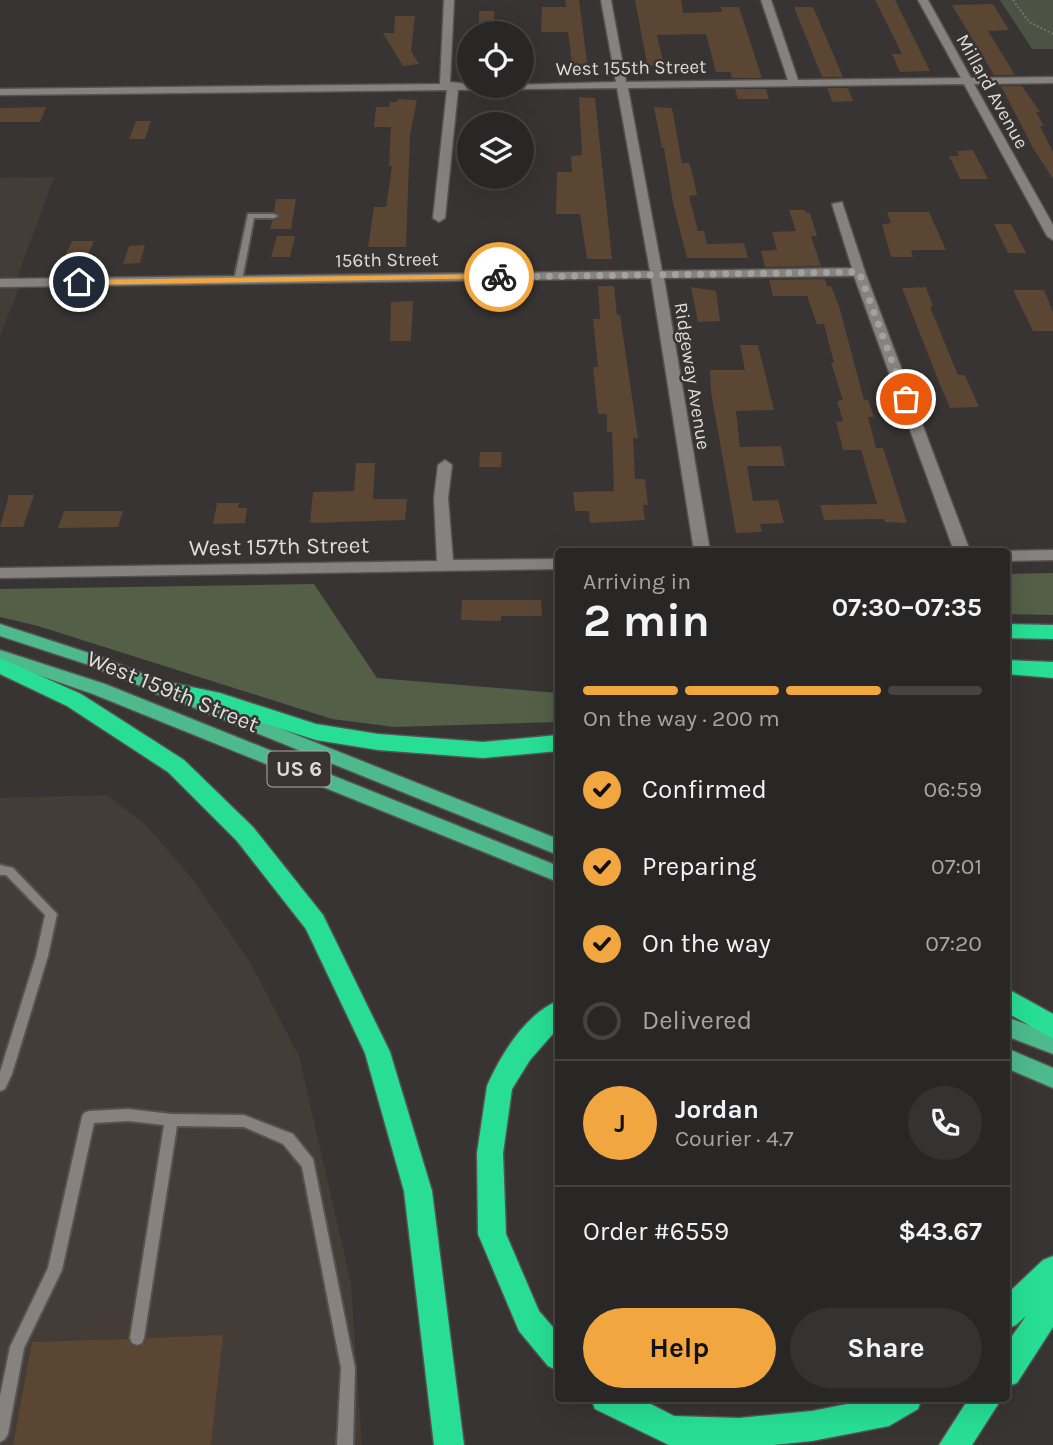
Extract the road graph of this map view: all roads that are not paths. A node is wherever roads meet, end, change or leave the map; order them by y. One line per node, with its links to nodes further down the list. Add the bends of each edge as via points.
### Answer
1 (449, 0): 9 (street, via 445,83)
2 (606, 0): 8 (street, Ridgeway Avenue)
3 (766, 0): 7 (street)
4 (923, 0): 6 (street, Millard Avenue)
5 (1053, 80): 6 (street, West 155th Street)
6 (968, 81): 7 (street, West 155th Street); 14 (street, Millard Avenue)
7 (794, 83): 8 (street, West 155th Street)
8 (620, 85): 9 (street, West 155th Street); 16 (street, Ridgeway Avenue)
9 (453, 88): 10 (street, West 155th Street); 13 (street)
10 (0, 92)
11 (838, 204): 15 (street)
12 (275, 216): 17 (lane, via 251,216)
13 (439, 218)
14 (1053, 236)
15 (859, 272): 16 (street, 156th Street); 21 (street)
16 (657, 275): 17 (street, 156th Street); 20 (street, Ridgeway Avenue)
17 (238, 280): 18 (street, 156th Street)
18 (0, 283)
19 (445, 465): 25 (street, via 441,498)
20 (702, 548)
21 (961, 548)
22 (1053, 555): 23 (street)
23 (1010, 556)
24 (555, 564): 25 (street, West 157th Street)
25 (444, 566): 26 (street, West 157th Street)
26 (0, 573)
27 (0, 630): 34 (main road, West 159th Street / US 6)
28 (1010, 631): 29 (highway)
29 (1053, 632)
30 (0, 656): 38 (main road, West 159th Street / US 6, via 99,689)
31 (0, 665): 59 (highway, via 74,700 176,766 244,834 315,922 377,1052 418,1191)
32 (1010, 667): 33 (highway)
33 (1053, 670)
34 (163, 689): 35 (highway, via 220,701 316,732 378,741 484,750); 36 (main road, West 159th Street / US 6)
35 (555, 743)
36 (555, 846)
37 (0, 870): 46 (lane, via 9,871 51,914)
38 (555, 873)
39 (1010, 1001): 42 (highway)
40 (555, 1015): 52 (highway, via 521,1052 500,1086 490,1153 492,1234 529,1321)
41 (1010, 1028): 43 (main road)
42 (1053, 1028)
43 (1053, 1044)
44 (1010, 1060): 45 (main road)
45 (1053, 1078)
46 (0, 1086)
47 (171, 1120): 51 (lane); 57 (lane, via 89,1117 55,1270 17,1347); 58 (lane, via 244,1121 288,1139 309,1164 348,1368)
48 (1053, 1270): 50 (highway)
49 (1053, 1301): 53 (highway)
50 (1010, 1311)
51 (137, 1338)
52 (555, 1352)
53 (1010, 1366)
54 (614, 1402): 55 (highway, via 673,1431 739,1433 812,1426 889,1411)
55 (901, 1402)
56 (984, 1402): 60 (highway)
57 (0, 1434)
58 (345, 1445)
59 (449, 1445)
60 (954, 1445)

